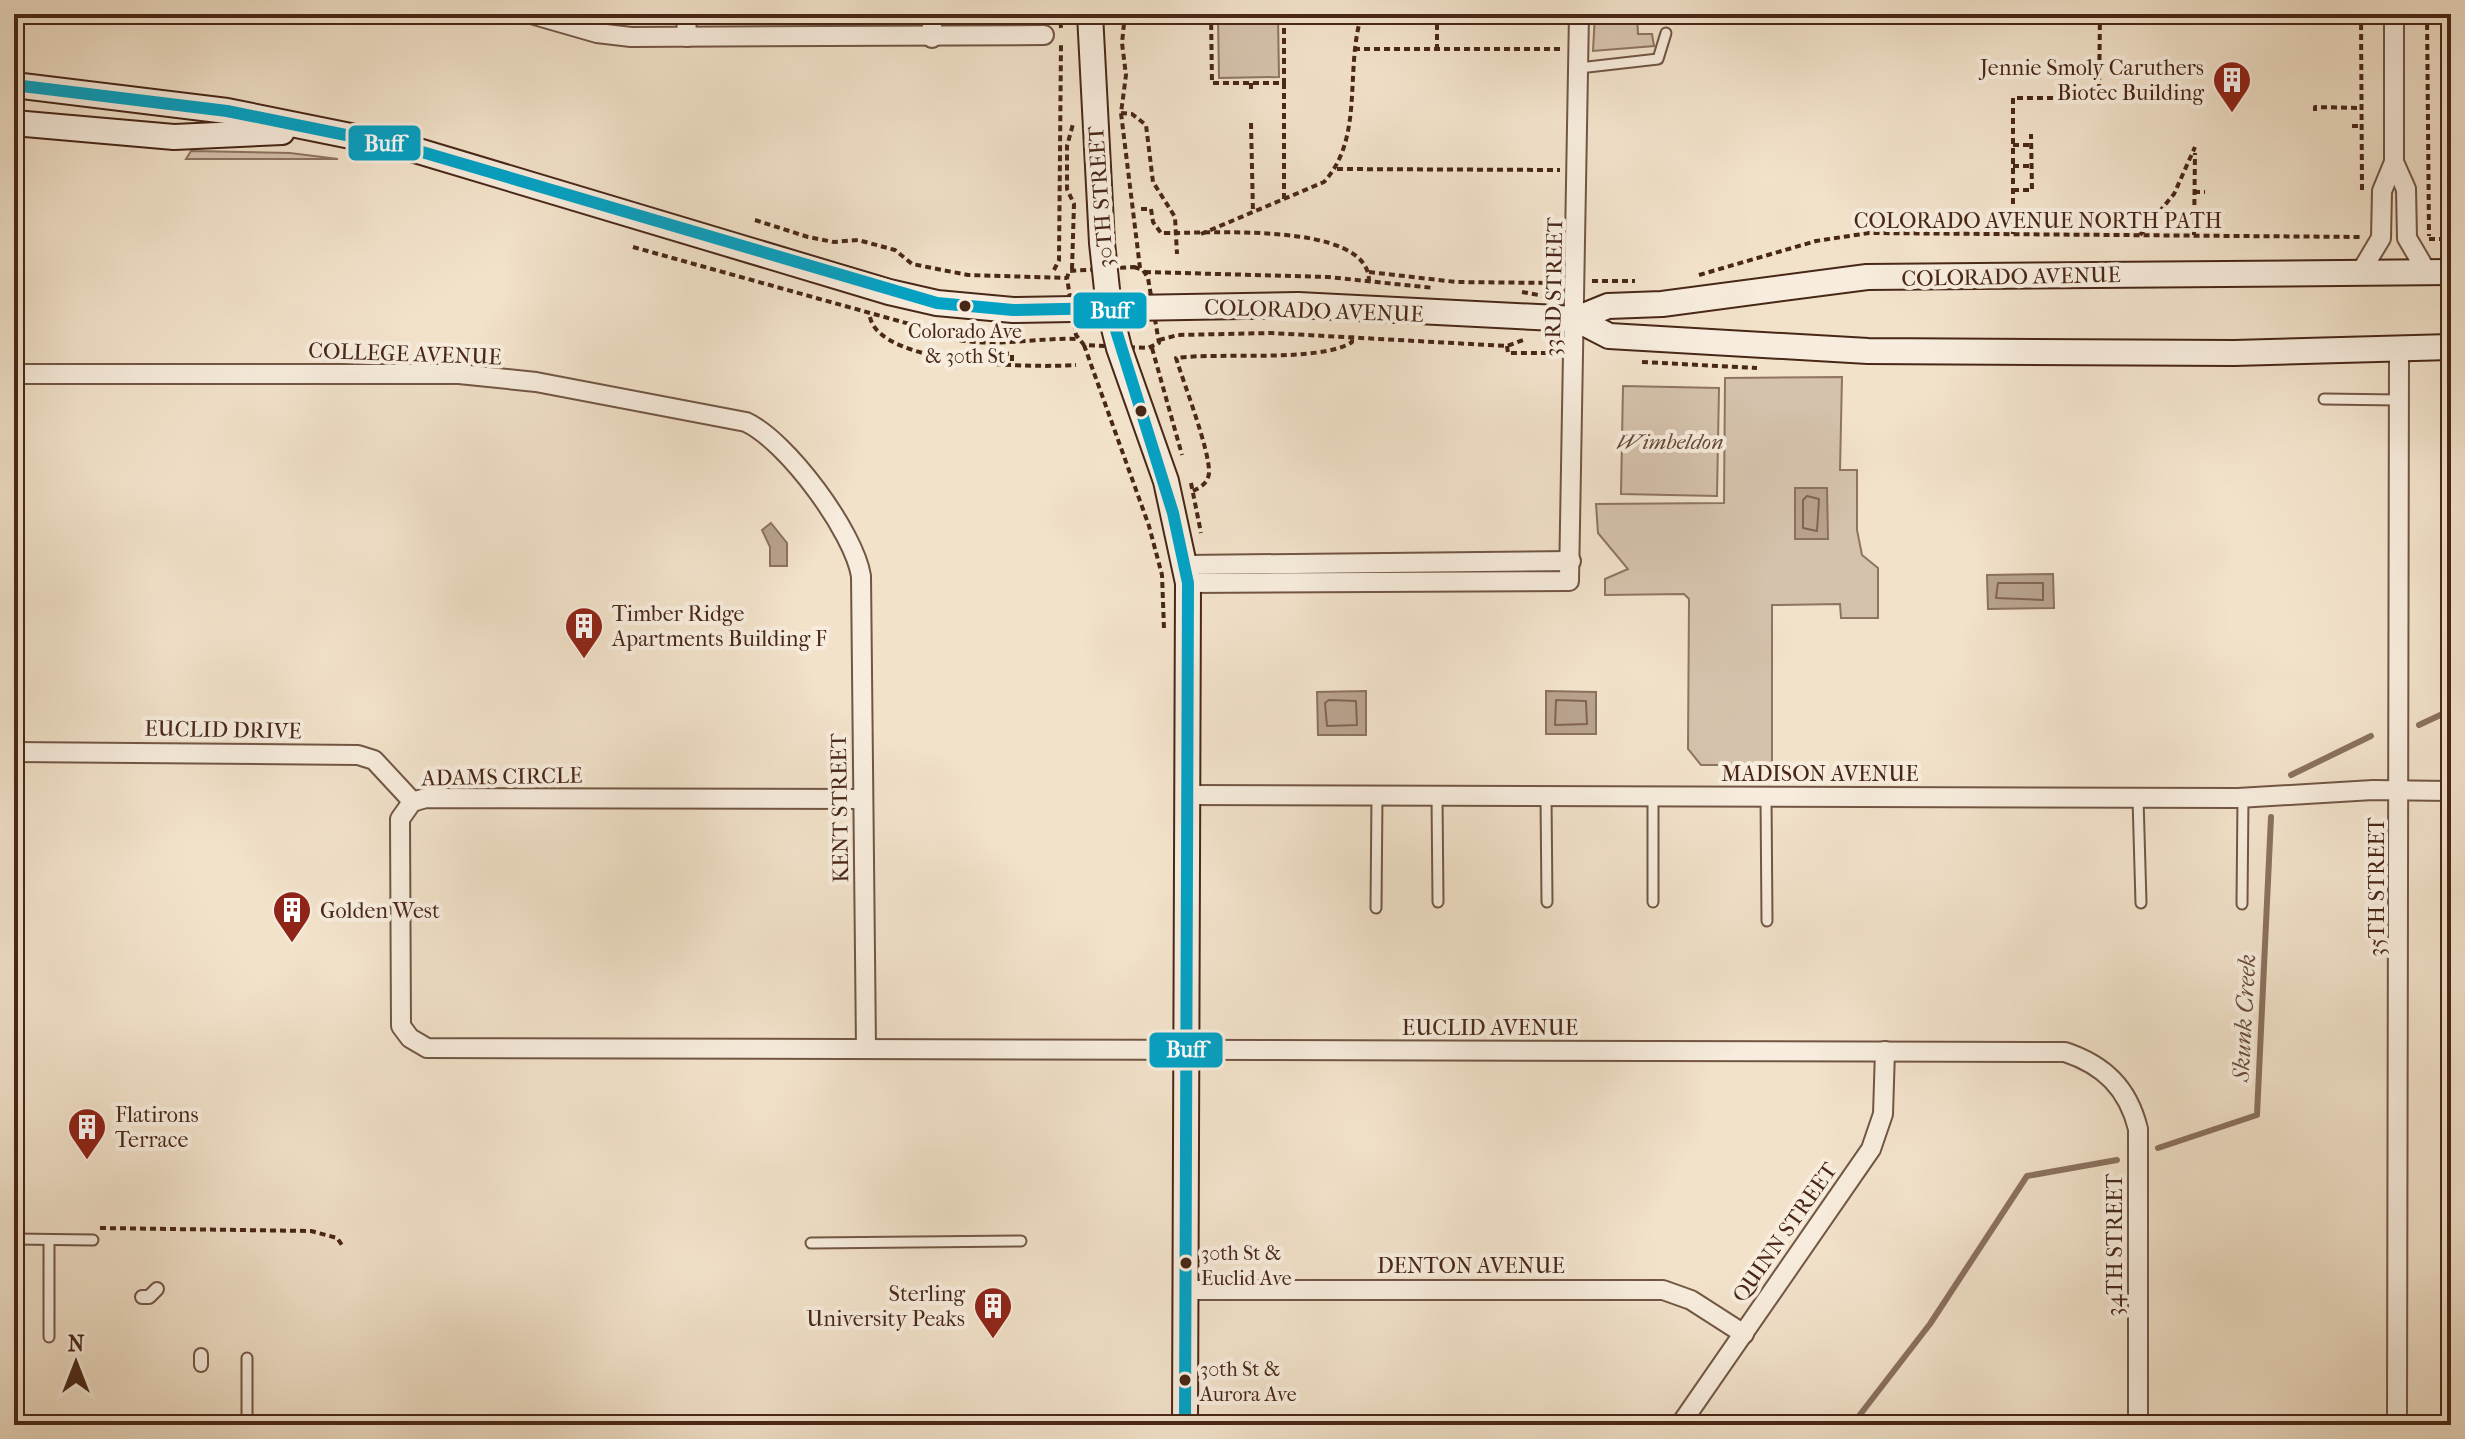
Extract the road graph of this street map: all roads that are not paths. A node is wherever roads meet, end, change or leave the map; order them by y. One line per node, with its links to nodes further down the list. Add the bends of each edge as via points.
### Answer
1 (531, 14): 9 (street, via 597,33)
2 (686, 14): 9 (street)
3 (932, 14): 10 (street)
4 (1090, 14): 18 (main road, 30TH STREET)
5 (1579, 14): 11 (street, 33RD STREET)
6 (2394, 14): 15 (street)
7 (1666, 33): 11 (lane, via 1658,59)
8 (1044, 35): 10 (street)
9 (687, 37): 10 (street)
10 (932, 38)
11 (1579, 59): 19 (street, 33RD STREET)
12 (14, 85): 14 (main road, COLORADO AVENUE, via 227,111)
13 (14, 123): 14 (main road, COLORADO AVENUE, via 174,137)
14 (308, 130): 18 (main road, COLORADO AVENUE, via 405,147 937,303 1013,310)
15 (2394, 162): 16 (street, via 2406,189 2407,238); 17 (street, via 2382,191 2381,238)
16 (2439, 272): 17 (main road, COLORADO AVENUE)
17 (2360, 273): 19 (main road, COLORADO AVENUE, via 1867,277 1662,304 1608,306)
18 (1109, 308): 19 (main road, COLORADO AVENUE, via 1298,305); 26 (main road, 30TH STREET, via 1166,481)
19 (1576, 319): 21 (main road, COLORADO AVENUE, via 1609,336 1800,349 2234,353); 26 (street, 33RD STREET, via 1571,561)
20 (2451, 347): 21 (main road, COLORADO AVENUE)
21 (2399, 348): 24 (street, 35TH STREET)
22 (14, 374): 25 (street, COLLEGE AVENUE, via 459,374 536,382 746,422 784,450 847,535)
23 (2324, 399): 24 (lane)
24 (2400, 400): 28 (street, 35TH STREET)
25 (860, 568): 38 (street, KENT STREET)
26 (1187, 574): 30 (main road, 30TH STREET)
27 (14, 752): 39 (street, EUCLID DRIVE, via 358,755 374,760)
28 (2401, 789): 29 (street, MADISON AVENUE); 36 (street, MADISON AVENUE); 66 (street, 35TH STREET)
29 (2451, 791)
30 (1188, 795): 31 (street, MADISON AVENUE); 48 (main road, 30TH STREET)
31 (1377, 796): 32 (street, MADISON AVENUE); 45 (lane)
32 (1437, 796): 33 (street, MADISON AVENUE); 40 (lane)
33 (1546, 796): 34 (street, MADISON AVENUE); 41 (lane)
34 (1653, 797): 35 (street, MADISON AVENUE); 42 (lane)
35 (1766, 797): 37 (street, MADISON AVENUE); 46 (lane)
36 (2243, 797): 37 (street, MADISON AVENUE); 44 (lane)
37 (2138, 798): 43 (lane)
38 (863, 799): 39 (street, ADAMS CIRCLE); 47 (street, KENT STREET)
39 (413, 802): 47 (street, ADAMS CIRCLE, via 400,819 399,1009 401,1026 427,1048)
40 (1438, 902)
41 (1547, 902)
42 (1653, 902)
43 (2141, 903)
44 (2242, 904)
45 (1376, 908)
46 (1767, 921)
47 (866, 1049): 48 (street, EUCLID AVENUE)
48 (1187, 1051): 49 (street, EUCLID AVENUE); 57 (main road, 30TH STREET)
49 (1885, 1051): 50 (street, EUCLID AVENUE, via 2065,1052); 59 (street, QUINN STREET, via 1883,1114 1871,1149)
50 (2108, 1073): 65 (street, 34TH STREET, via 2124,1092 2138,1129)
51 (14, 1239): 52 (lane)
52 (49, 1240): 53 (lane); 60 (lane)
53 (93, 1240)
54 (1021, 1241): 55 (lane)
55 (811, 1243)
56 (157, 1289): 58 (street)
57 (1186, 1290): 59 (street, DENTON AVENUE, via 1663,1290 1691,1300); 63 (main road, 30TH STREET)
58 (142, 1297)
59 (1744, 1334): 64 (street, QUINN STREET)
60 (49, 1337)
61 (247, 1358): 62 (lane)
62 (247, 1425)
63 (1185, 1425)
64 (1680, 1425)
65 (2138, 1425)
66 (2397, 1425)

